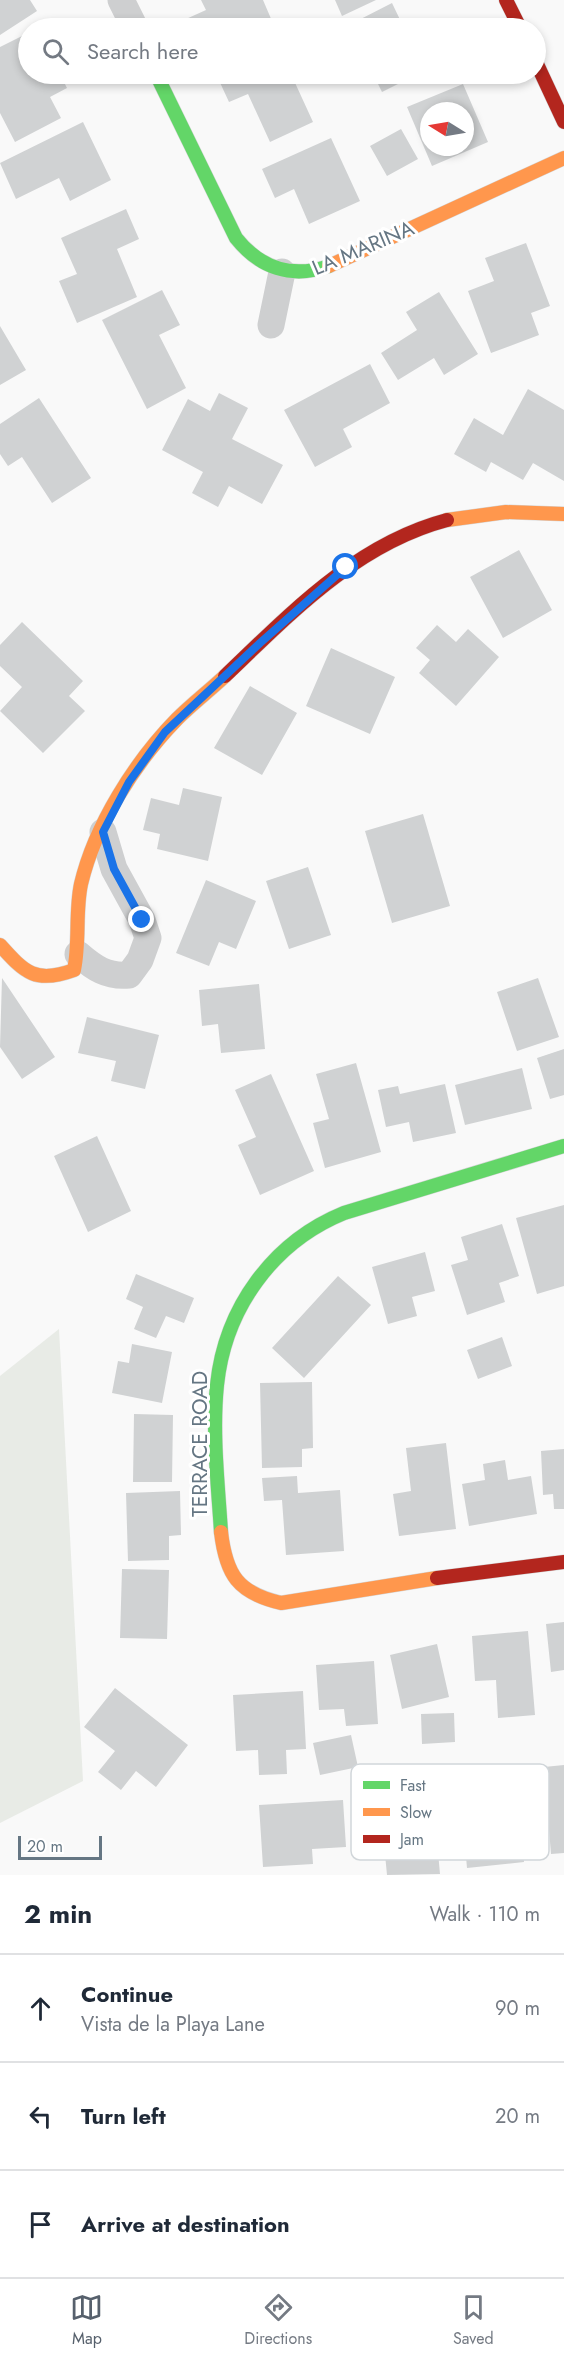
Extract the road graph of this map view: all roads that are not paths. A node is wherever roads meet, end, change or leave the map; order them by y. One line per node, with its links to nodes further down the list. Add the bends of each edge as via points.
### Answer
1 (121, 0): 3 (street)
2 (506, 0): 4 (street)
3 (130, 18)
4 (515, 18)
5 (546, 83): 7 (street)
6 (161, 84): 9 (street, LA MARINA, via 236,238 255,260)
7 (564, 122)
8 (564, 158): 9 (street, LA MARINA, via 327,267 296,274)
9 (282, 272): 10 (street)
10 (271, 326)
11 (564, 514): 12 (street, via 516,511 441,522 412,531 346,567 165,732 129,782)
12 (103, 832): 14 (street, via 86,867 78,903); 14 (street, via 114,869 148,938 129,975 95,970)
13 (0, 945): 14 (street, via 17,964 40,979 74,970)
14 (78, 954)
15 (564, 1146): 16 (street, TERRACE ROAD, via 335,1216 289,1244 260,1273 241,1304 228,1332 217,1398 222,1554 238,1583 265,1600 282,1603)
16 (564, 1562)

